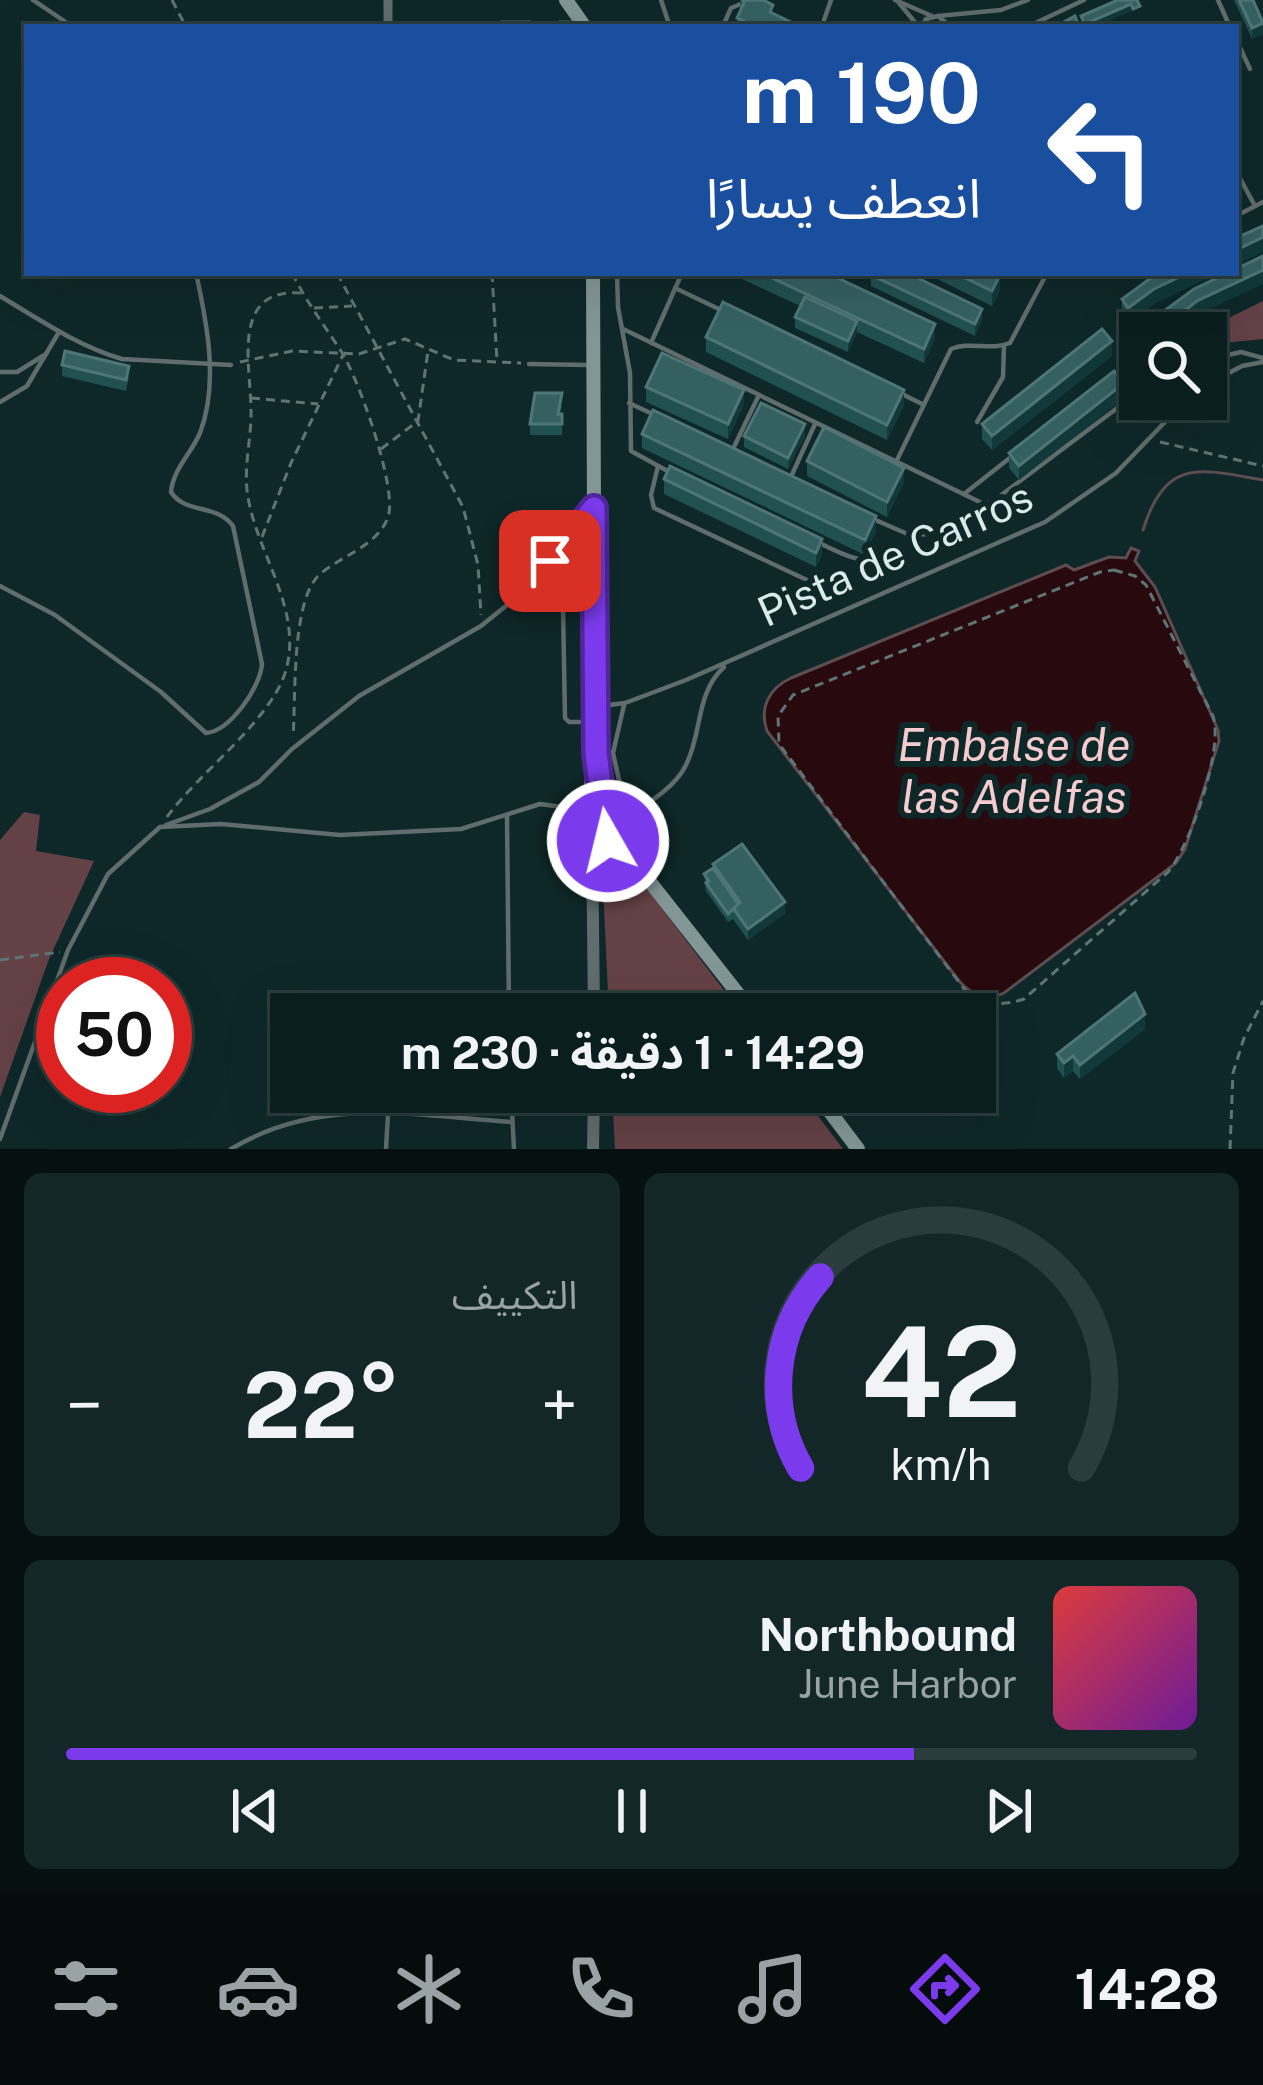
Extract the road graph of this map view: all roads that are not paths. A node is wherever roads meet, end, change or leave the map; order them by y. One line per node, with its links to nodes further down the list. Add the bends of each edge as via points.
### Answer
1 (33, 0): 11 (lane)
2 (751, 0): 7 (lane)
3 (831, 0): 10 (lane)
4 (895, 0): 9 (lane); 12 (lane)
5 (1028, 0): 8 (lane)
6 (1084, 0): 16 (lane)
7 (730, 4)
8 (968, 14): 9 (lane); 15 (lane)
9 (935, 16): 13 (lane); 14 (lane)
10 (824, 20)
11 (69, 24)
12 (918, 24)
13 (924, 24)
14 (947, 24)
15 (955, 24)
16 (1033, 24)
17 (1239, 45): 18 (lane)
18 (1250, 69)
19 (1239, 177): 21 (lane)
20 (1263, 202): 21 (lane)
21 (1255, 206): 22 (lane)
22 (1239, 214)
23 (197, 276): 38 (lane)
24 (593, 276): 41 (main road)
25 (617, 276): 31 (lane)
26 (681, 276): 28 (lane)
27 (1046, 276): 34 (lane)
28 (675, 288): 30 (lane); 33 (lane)
29 (0, 296): 32 (lane)
30 (737, 317)
31 (621, 328): 33 (lane); 49 (lane)
32 (59, 332): 35 (lane); 38 (lane, via 122,359)
33 (651, 343): 46 (lane)
34 (1004, 346): 50 (lane, via 955,346); 55 (lane, via 1003,376)
35 (46, 354): 43 (lane, via 22,370); 48 (lane, via 27,386)
36 (1227, 355): 37 (lane)
37 (1263, 360): 44 (lane)
38 (208, 364): 40 (lane); 69 (lane, via 204,421 171,492 233,526 262,664 257,686 219,731 202,732 55,615)
39 (529, 364): 41 (lane)
40 (231, 365)
41 (593, 365): 64 (main road)
42 (1119, 371): 45 (lane)
43 (0, 372)
44 (1227, 374)
45 (1114, 375)
46 (759, 395): 54 (lane); 57 (lane)
47 (903, 395): 50 (lane)
48 (0, 402)
49 (629, 403): 53 (lane); 59 (lane, via 632,454)
50 (924, 405): 58 (lane)
51 (1119, 407): 63 (lane)
52 (1167, 420): 71 (lane, Pista de Carros, via 1116,472 1045,522)
53 (670, 422)
54 (816, 422): 58 (lane); 61 (lane)
55 (977, 422)
56 (1020, 449): 62 (lane)
57 (732, 452)
58 (896, 461): 62 (lane)
59 (658, 466): 60 (lane); 68 (lane, via 654,508 809,581)
60 (679, 476)
61 (790, 479)
62 (964, 494): 63 (lane)
63 (986, 505): 65 (lane, via 924,536)
64 (594, 508): 73 (main road); 78 (lane, via 528,588 481,626 358,696 259,782)
65 (865, 515)
66 (809, 538): 67 (lane, via 860,561)
67 (899, 547)
68 (840, 575)
69 (0, 586)
70 (563, 607): 73 (lane, via 565,718)
71 (729, 662): 72 (lane, Pista de Carros); 77 (lane, via 703,696 680,774)
72 (625, 703): 73 (lane, Pista de Carros); 77 (lane, via 613,753)
73 (595, 714): 74 (main road)
74 (596, 753): 75 (main road); 79 (main road)
75 (588, 811): 76 (lane, via 540,804); 79 (main road)
76 (507, 814): 78 (lane, via 461,829 340,835); 80 (lane)
77 (627, 816): 79 (lane)
78 (160, 827): 88 (lane, via 108,874 68,950)
79 (604, 832): 81 (street, via 594,876); 82 (main road)
80 (509, 993)
81 (594, 993)
82 (737, 993)
83 (512, 1113): 87 (lane)
84 (593, 1113): 92 (street)
85 (830, 1113): 93 (main road)
86 (388, 1114): 87 (lane); 89 (lane, via 320,1114); 90 (lane)
87 (512, 1123): 91 (lane)
88 (0, 1139)
89 (231, 1149)
90 (386, 1149)
91 (514, 1149)
92 (593, 1149)
93 (858, 1149)

